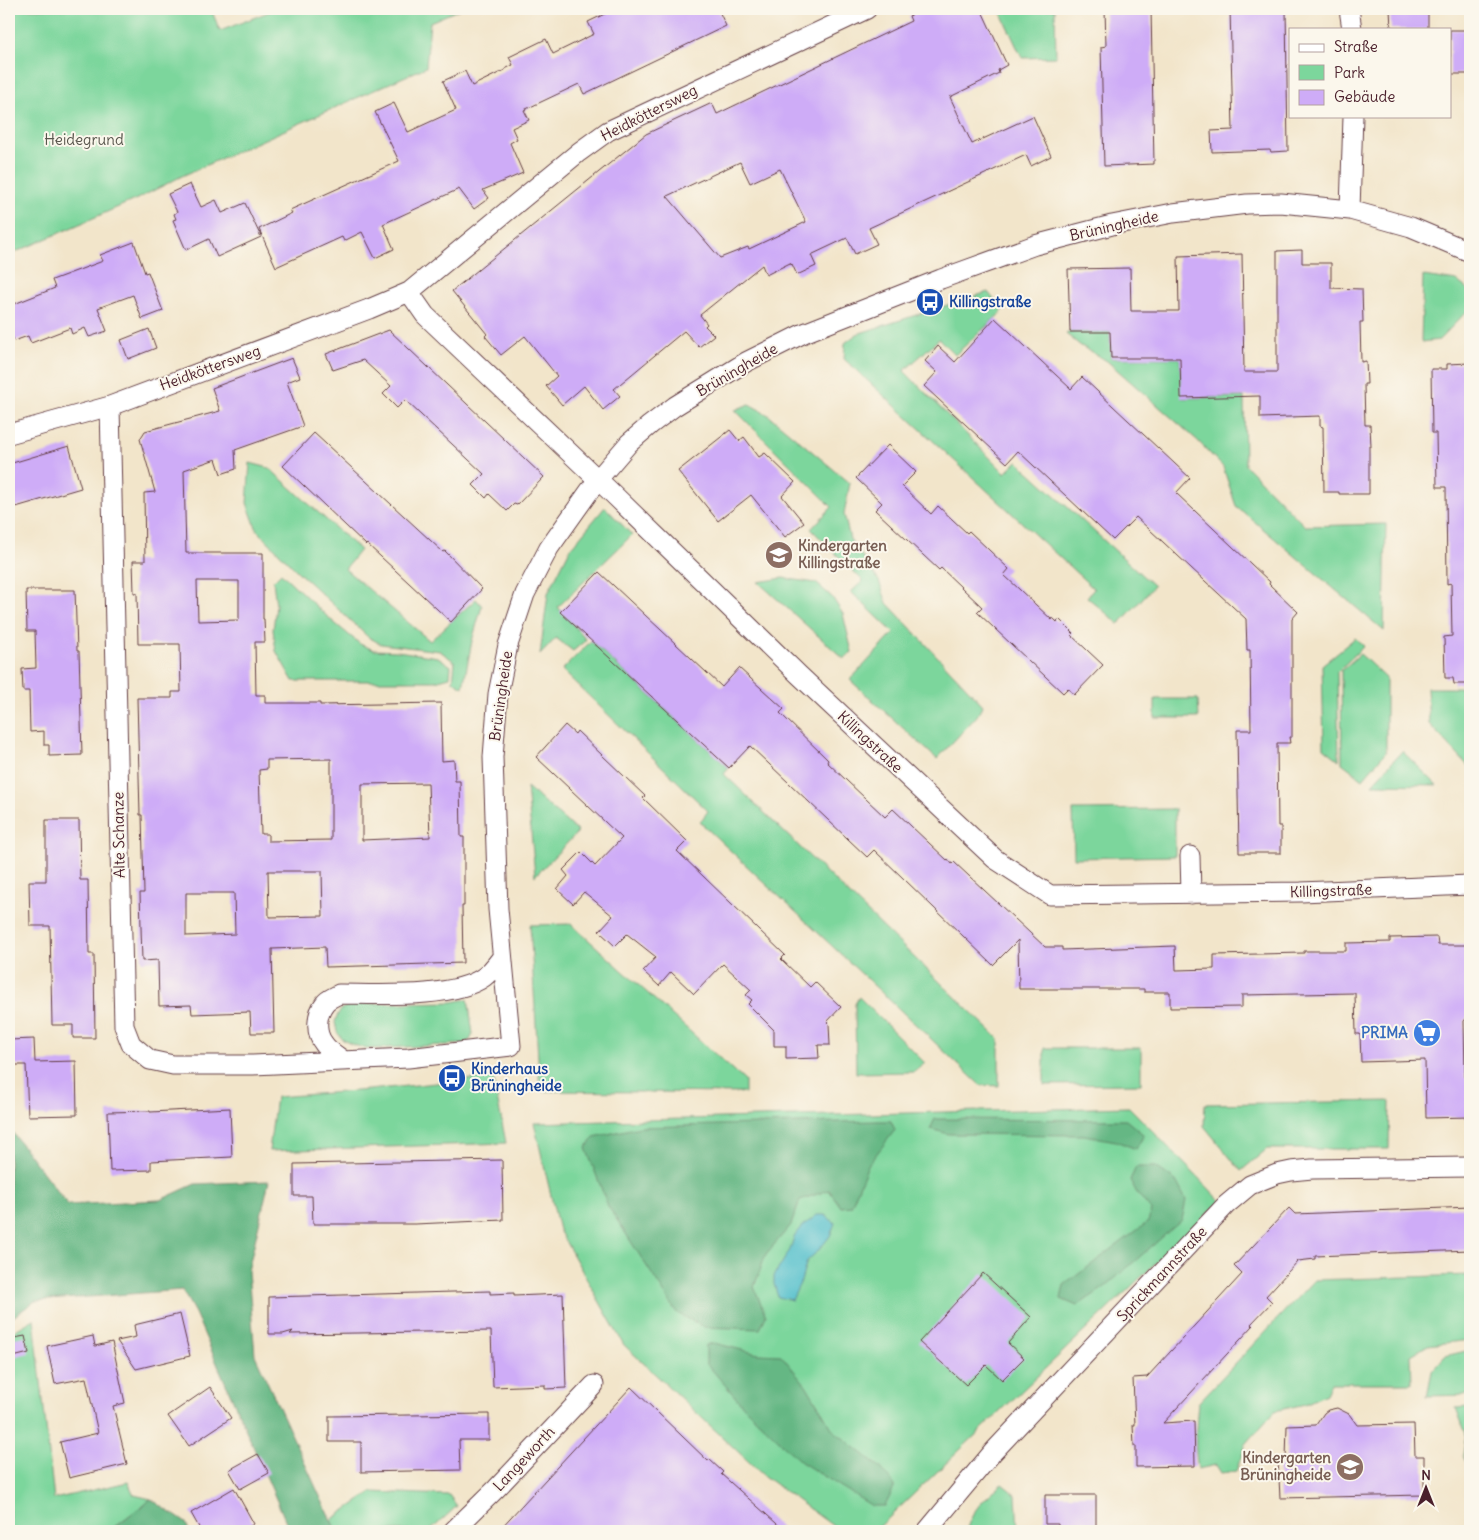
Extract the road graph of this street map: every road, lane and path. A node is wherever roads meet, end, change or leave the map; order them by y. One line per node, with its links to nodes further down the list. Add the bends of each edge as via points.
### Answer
1 (867, 9): 7 (street, Heidköttersweg, via 608,131)
2 (1349, 9): 3 (street)
3 (1352, 28)
4 (1353, 118): 5 (street)
5 (1350, 210): 6 (street, Brüningheide, via 1411,227); 10 (street, Brüningheide, via 1281,203 1247,204 1112,225 1035,245 804,333 746,362 650,425 629,443)
6 (1470, 252)
7 (408, 292): 8 (street, Heidköttersweg); 10 (street, via 425,315)
8 (110, 406): 9 (street, Heidköttersweg); 16 (street, Alte Schanze, via 124,1026 130,1044 150,1060 173,1065)
9 (9, 434)
10 (598, 479): 13 (street, Killingstraße, via 799,675 995,859 1050,895); 14 (street, Brüningheide, via 548,548 525,594 502,674 493,757)
11 (1190, 856): 13 (street)
12 (1470, 885): 13 (street, Killingstraße)
13 (1191, 894)
14 (502, 957): 15 (street, Brüningheide); 16 (street, via 484,977 455,990 339,994 326,1001 319,1012 319,1038)
15 (511, 1046): 16 (street, Alte Schanze, via 408,1058)
16 (343, 1060)
17 (1470, 1167): 20 (street, Sprickmannstraße, via 1312,1169 1276,1174 1250,1184 1226,1205 993,1452)
18 (594, 1384): 19 (street, Langeworth)
19 (453, 1531)
20 (927, 1531)

